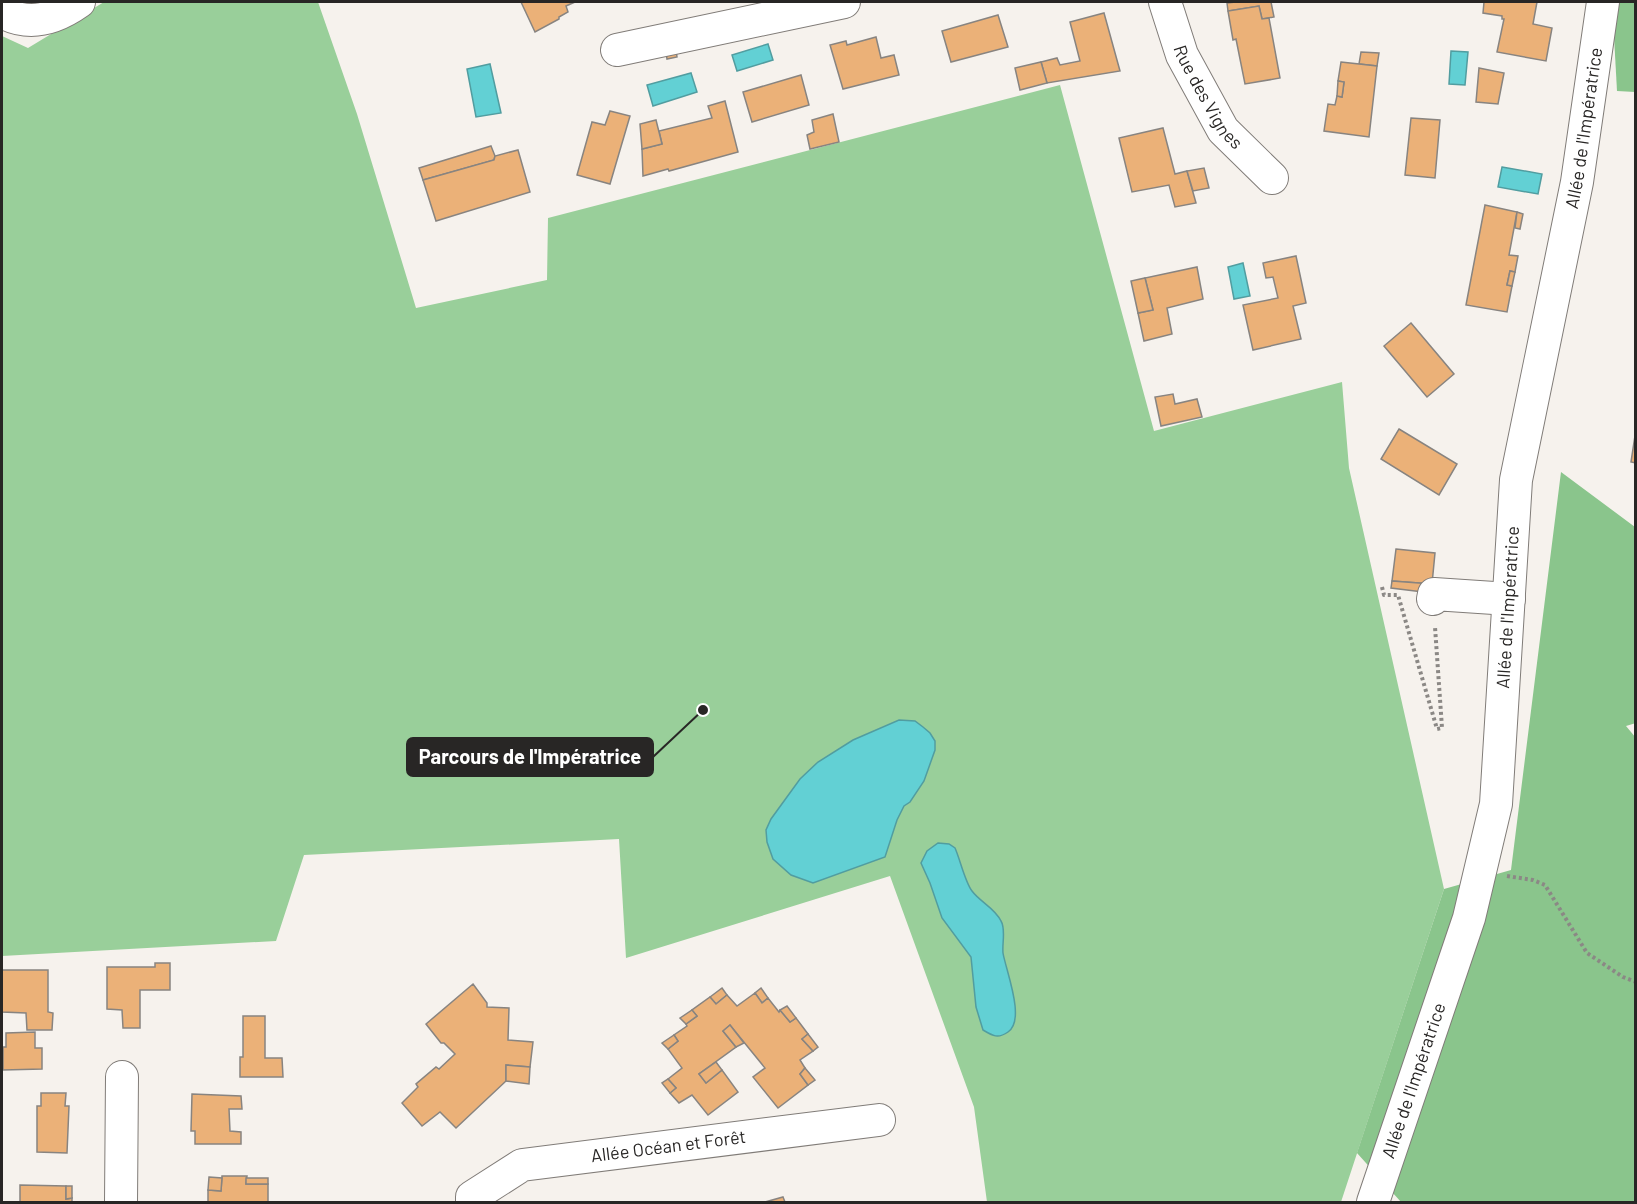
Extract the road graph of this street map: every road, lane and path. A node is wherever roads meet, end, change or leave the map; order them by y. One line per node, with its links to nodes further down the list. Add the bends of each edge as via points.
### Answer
1 (79, 2): 5 (street, via 41,20 14,18)
2 (844, 2): 6 (street)
3 (1165, 2): 7 (street, Rue des Vignes, via 1182,55 1223,130)
4 (1603, 2): 9 (street, Allée de l'Impératrice, via 1577,182 1516,480)
5 (2, 12)
6 (617, 50)
7 (1272, 178)
8 (1382, 587): 10 (path, via 1384,595 1398,595 1437,729 1442,728)
9 (1509, 599): 10 (street, via 1434,594); 11 (street, Allée de l'Impératrice, via 1496,804)
10 (1433, 600)
11 (1480, 872): 12 (path, via 1545,885 1587,953); 17 (street, Allée de l'Impératrice, via 1469,918)
12 (1635, 982)
13 (122, 1077): 15 (street)
14 (879, 1120): 16 (street, Allée Océan et Forêt, via 522,1165 472,1197)
15 (121, 1203)
16 (472, 1203)
17 (1373, 1203)

